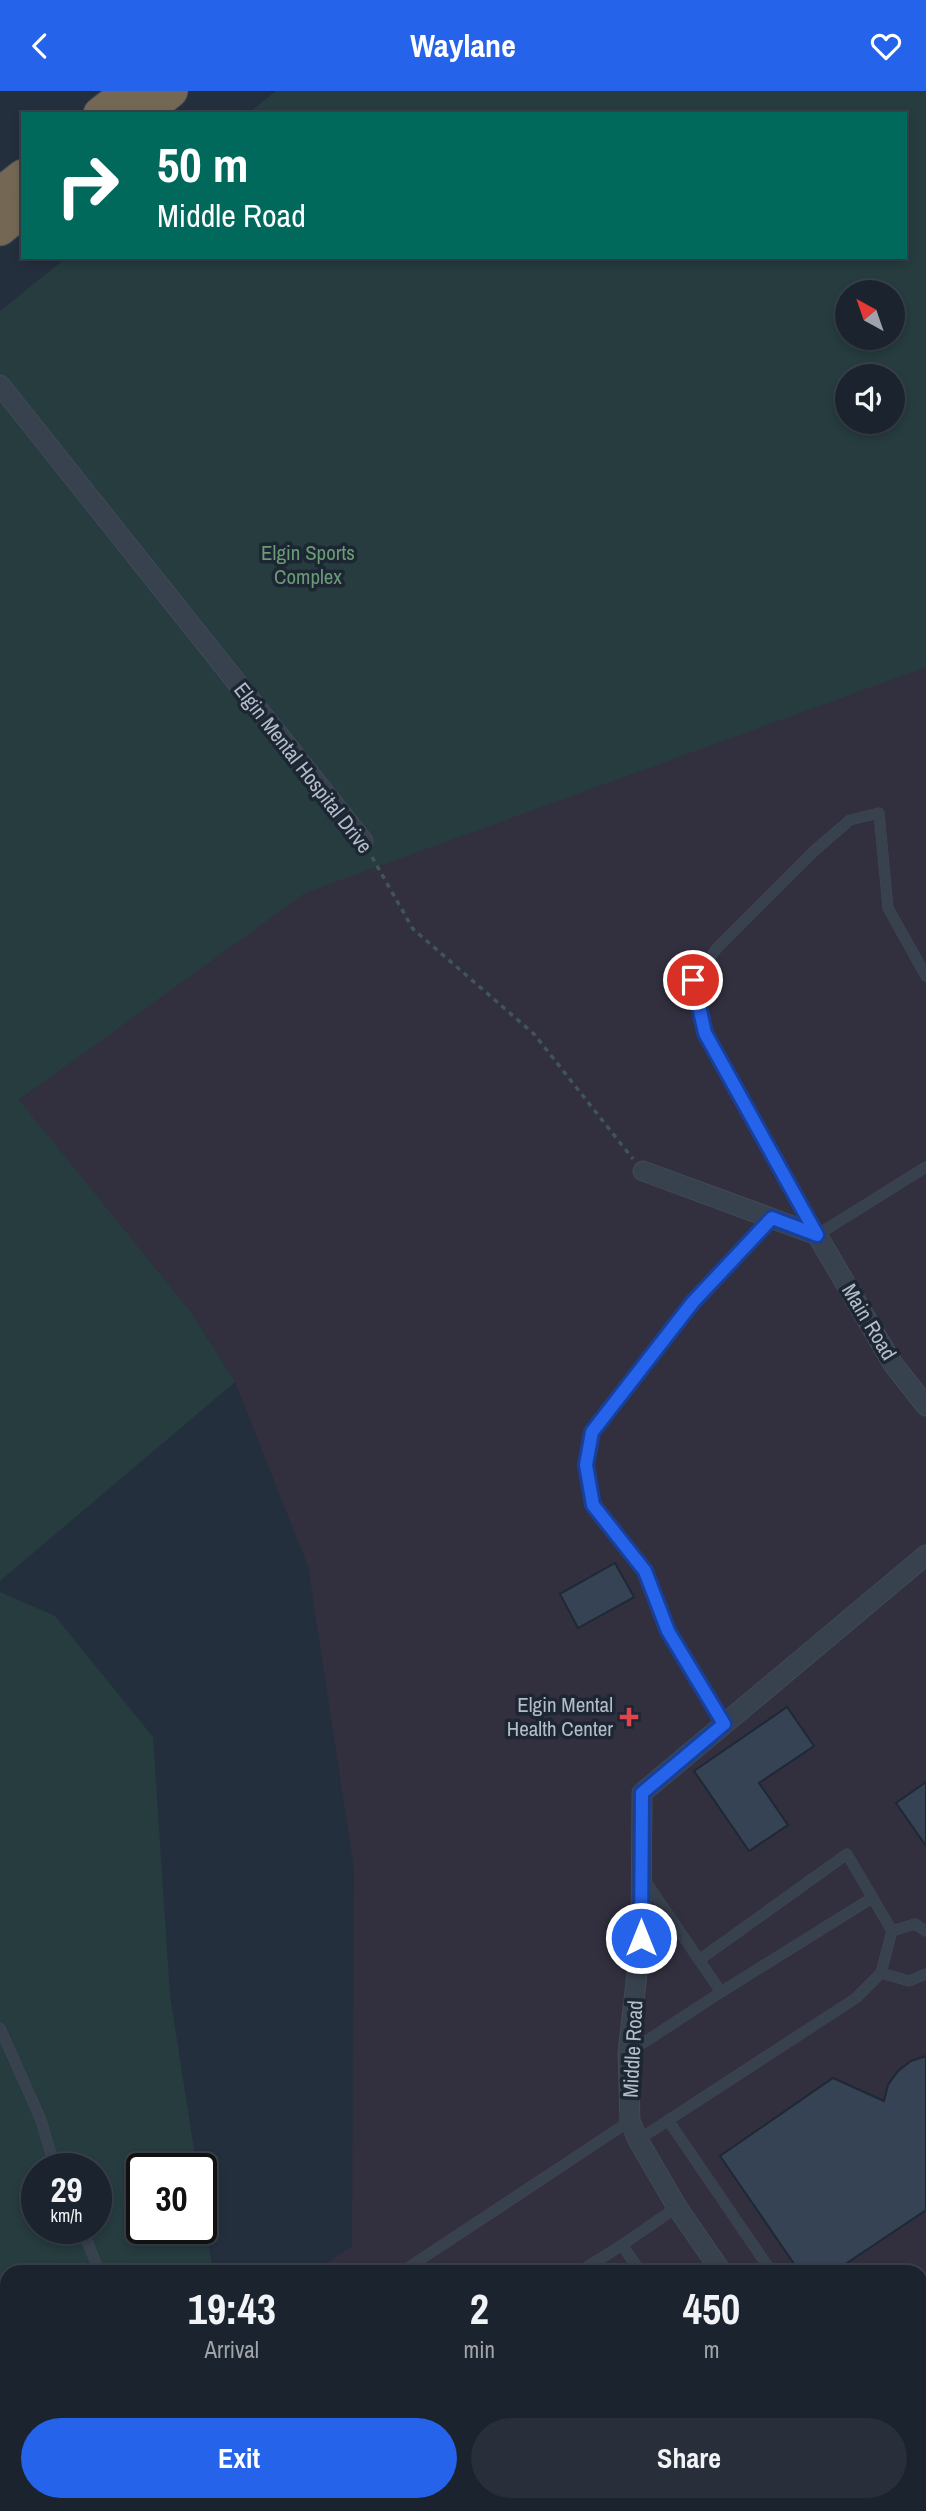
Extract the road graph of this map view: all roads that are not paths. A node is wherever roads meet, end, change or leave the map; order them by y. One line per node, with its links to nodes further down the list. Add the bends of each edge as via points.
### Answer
1 (129, 91): 3 (highway)
2 (171, 91): 4 (highway)
3 (103, 112)
4 (145, 112)
5 (21, 178): 6 (highway)
6 (0, 194)
7 (21, 212): 8 (highway)
8 (0, 229)
9 (0, 385): 10 (street, Elgin Mental Hospital Drive)
10 (363, 841)
11 (926, 976): 15 (lane, via 888,908 879,813 850,820 814,851 717,948 693,980 705,1033)
12 (926, 1167): 15 (lane)
13 (643, 1171): 14 (street)
14 (772, 1218): 15 (street); 18 (lane, via 693,1302 592,1432 586,1465 593,1505 645,1571 668,1631)
15 (817, 1235): 16 (street, Main Road, via 894,1364)
16 (926, 1406)
17 (926, 1555): 18 (street, Middle Road)
18 (724, 1724): 19 (street, Middle Road, via 642,1793)
19 (642, 1875): 23 (lane); 28 (street, Middle Road, via 641,1938)
20 (872, 1898): 21 (lane); 23 (lane, via 846,1854); 26 (lane)
21 (892, 1931): 22 (lane, via 915,1924); 24 (lane)
22 (926, 1931)
23 (699, 1960): 26 (lane)
24 (881, 1973): 25 (lane, via 909,1982); 29 (lane, via 856,1998)
25 (926, 1974)
26 (721, 1991): 28 (lane)
27 (0, 2028): 32 (lane)
28 (628, 2053): 30 (street, Middle Road)
29 (668, 2120): 31 (lane); 41 (lane)
30 (630, 2121): 31 (street, Middle Road); 37 (lane)
31 (638, 2140): 33 (street, Middle Road)
32 (51, 2153)
33 (677, 2207): 35 (lane); 40 (street, Middle Road)
34 (88, 2244): 36 (lane)
35 (622, 2245): 38 (lane); 39 (lane)
36 (97, 2265)
37 (412, 2265)
38 (590, 2265)
39 (636, 2265)
40 (718, 2265)
41 (767, 2265)

